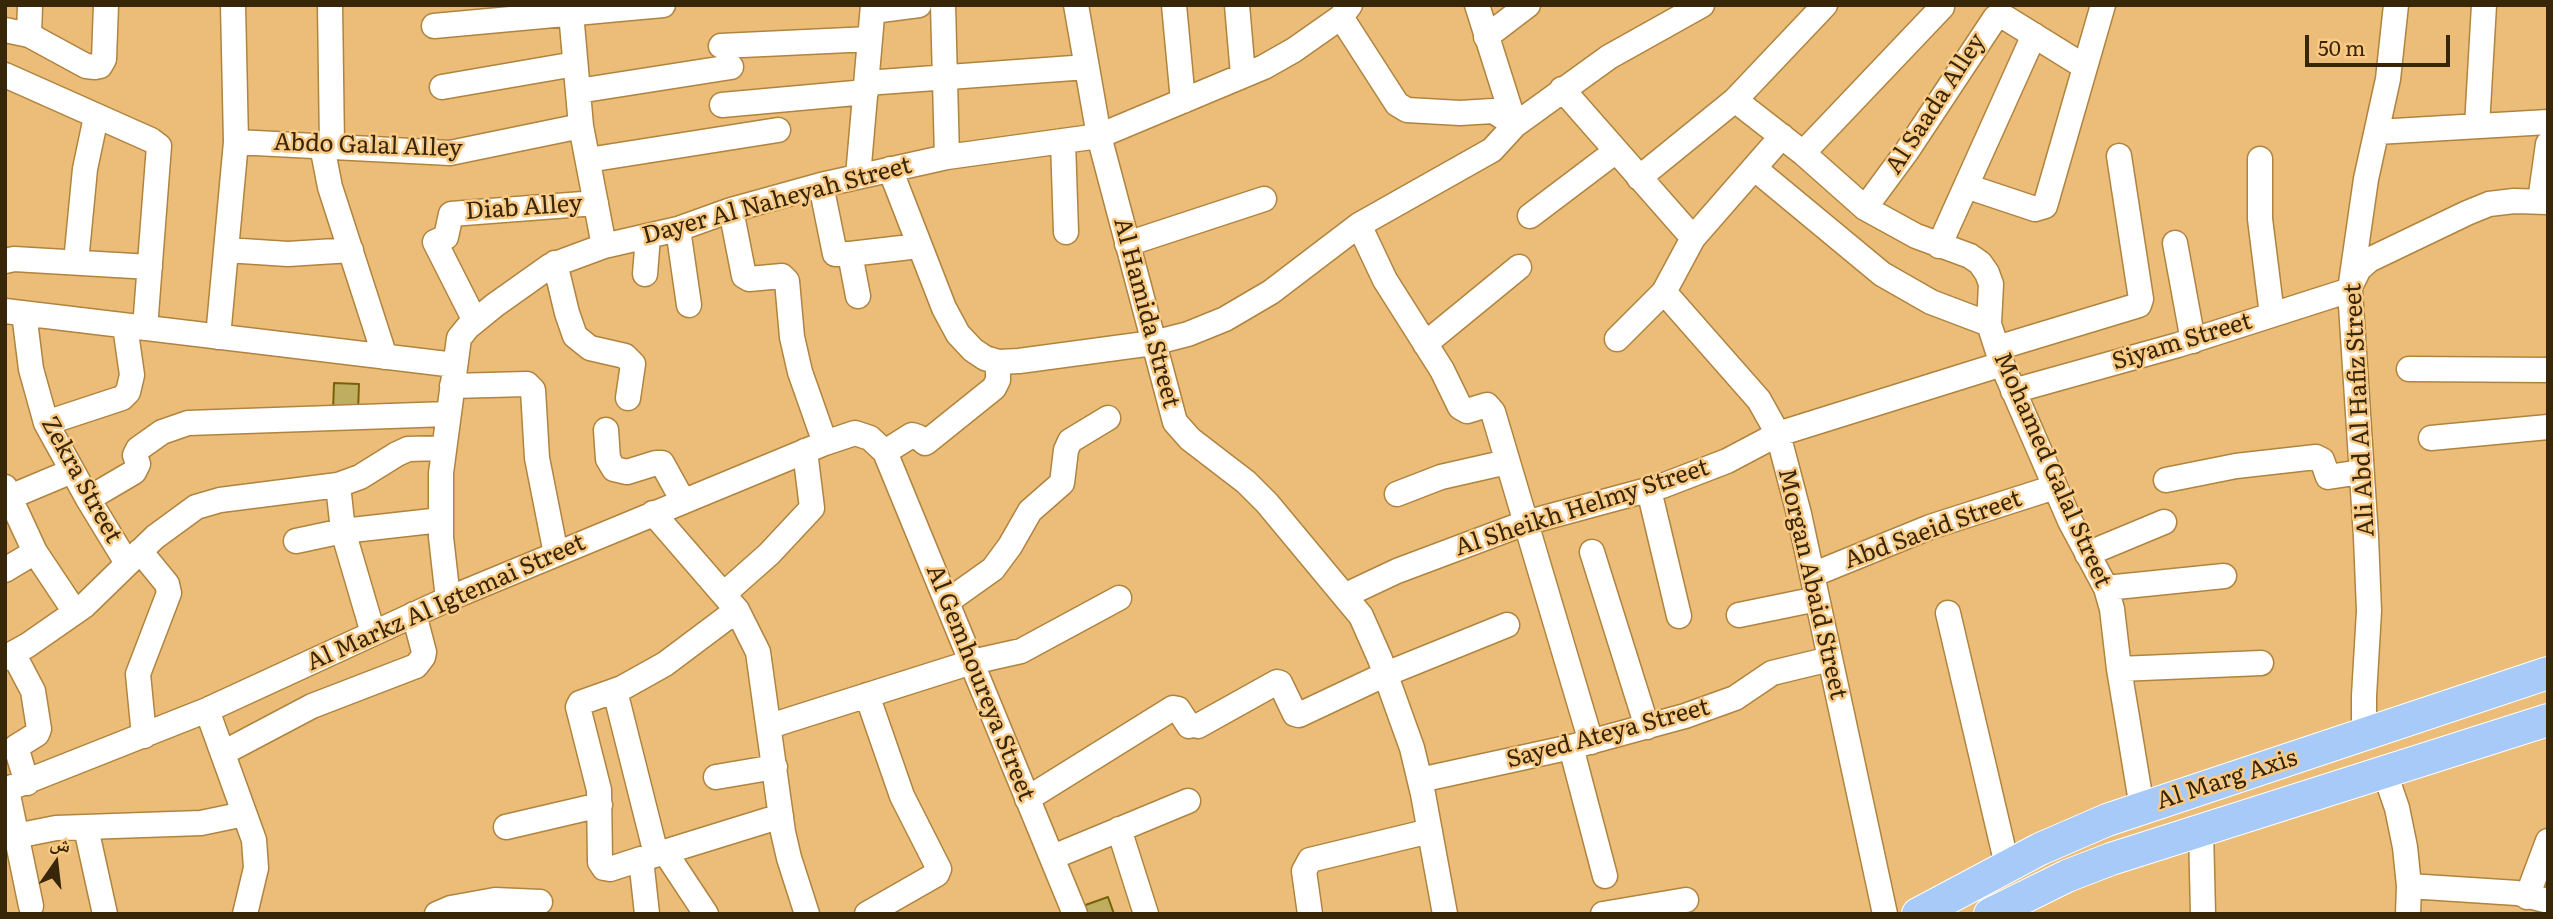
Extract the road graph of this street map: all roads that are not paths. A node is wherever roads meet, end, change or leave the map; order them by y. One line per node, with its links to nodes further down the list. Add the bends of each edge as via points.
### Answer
1 (30, 5): 24 (street)
2 (106, 5): 24 (street, via 100,66 86,66)
3 (233, 5): 51 (street)
4 (330, 5): 53 (street)
5 (663, 5): 22 (street)
6 (919, 5): 18 (street)
7 (943, 5): 33 (street)
8 (1076, 5): 29 (street, Al Hamida Street)
9 (1174, 5): 39 (street)
10 (1237, 5): 32 (street)
11 (1477, 5): 26 (street)
12 (1528, 5): 26 (street)
13 (1702, 5): 21 (street)
14 (1825, 5): 38 (street)
15 (2103, 5): 30 (street)
16 (2396, 5): 47 (street, Ali Abd Al Hafiz Street)
17 (2484, 5): 45 (street)
18 (873, 8): 27 (street)
19 (1942, 8): 55 (street)
20 (1345, 11): 32 (street, Dayer Al Naheyah Street, via 1294,50); 43 (street, via 1397,104 1407,110 1493,111)
21 (1671, 12): 36 (street)
22 (571, 13): 23 (street); 28 (street)
23 (434, 26)
24 (17, 32)
25 (2034, 35): 30 (street, Al Saada Alley); 65 (street); 69 (street, Al Saada Alley, via 2000,16 1990,21)
26 (1486, 37): 43 (street)
27 (870, 39): 35 (street); 37 (street, via 726,57)
28 (576, 64): 34 (street); 37 (street)
29 (1087, 67): 33 (street); 48 (street, Al Hamida Street)
30 (2085, 67): 65 (street, via 2045,206 2035,209)
31 (5, 75): 41 (street)
32 (1243, 75): 39 (street, Dayer Al Naheyah Street)
33 (945, 78): 35 (street); 57 (street)
34 (442, 87)
35 (866, 88): 40 (street); 62 (street)
36 (1562, 89): 43 (street); 54 (street)
37 (578, 91): 44 (street)
38 (1735, 100): 49 (street, Mohamed Galal Street); 63 (street)
39 (1183, 101): 48 (street, Dayer Al Naheyah Street)
40 (722, 105)
41 (96, 117): 86 (street, via 85,169); 88 (street, via 159,146)
42 (2548, 122): 45 (street)
43 (1515, 125): 72 (street, via 1492,150)
44 (581, 126): 53 (street, Abdo Galal Alley, via 450,153); 59 (street)
45 (2477, 126): 47 (street)
46 (778, 130): 59 (street)
47 (2377, 132): 91 (street, Ali Abd Al Hafiz Street)
48 (1099, 136): 50 (street, Dayer Al Naheyah Street); 78 (street, Al Hamida Street)
49 (1782, 136): 55 (street, Mohamed Galal Street); 60 (street)
50 (1063, 141): 57 (street, Dayer Al Naheyah Street); 74 (street)
51 (236, 142): 53 (street, Abdo Galal Alley); 82 (street)
52 (2548, 144): 67 (street)
53 (327, 146): 83 (street, via 330,187)
54 (1616, 151): 63 (street); 71 (street)
55 (1803, 153): 69 (street, Mohamed Galal Street)
56 (2119, 156): 105 (street, Al Sheikh Helmy Street, via 2139,305)
57 (947, 157): 61 (street, Dayer Al Naheyah Street)
58 (2260, 159): 96 (street, via 2260,219)
59 (588, 160): 68 (street)
60 (1754, 168): 76 (street); 98 (street, via 1882,274 1931,302)
61 (890, 169): 62 (street, Dayer Al Naheyah Street); 80 (street)
62 (858, 176): 64 (street, Dayer Al Naheyah Street)
63 (1639, 178): 76 (street)
64 (821, 185): 70 (street, Dayer Al Naheyah Street); 84 (street, via 835,254)
65 (1966, 187): 81 (street)
66 (1264, 199): 78 (street)
67 (2544, 202): 91 (street, via 2489,204 2442,223 2369,260)
68 (596, 203): 79 (street); 97 (street, Diab Alley, via 451,214 446,237 435,242)
69 (1865, 208): 81 (street, Mohamed Galal Street)
70 (731, 210): 73 (street, Dayer Al Naheyah Street); 121 (street, via 744,276 782,276 787,281 792,337)
71 (1530, 216)
72 (1359, 225): 103 (street, via 1270,292 1225,319); 104 (street, via 1385,280)
73 (678, 229): 75 (street, Dayer Al Naheyah Street); 94 (street)
74 (1066, 232)
75 (648, 237): 79 (street, Dayer Al Naheyah Street); 90 (street)
76 (1693, 238): 92 (street)
77 (2175, 243): 102 (street)
78 (1127, 244): 103 (street, Al Hamida Street)
79 (604, 246): 87 (street, Dayer Al Naheyah Street)
80 (919, 246): 84 (street); 107 (street, via 958,334 973,350)
81 (1940, 246): 98 (street, Mohamed Galal Street, via 1970,256 1987,272)
82 (226, 250): 83 (street, via 288,254); 100 (street)
83 (351, 250): 106 (street)
84 (850, 254): 93 (street)
85 (5, 261): 86 (street)
86 (76, 262): 88 (street)
87 (555, 263): 97 (street, Dayer Al Naheyah Street); 112 (street, via 575,335 590,348 625,356 633,364)
88 (150, 267): 99 (street)
89 (1520, 267): 104 (street)
90 (645, 274)
91 (2350, 290): 96 (street, Siyam Street); 125 (street, Ali Abd Al Hafiz Street)
92 (1664, 292): 101 (street); 118 (street, Morgan Abaid Street, via 1759,400)
93 (858, 296)
94 (689, 305)
95 (15, 312): 99 (street); 115 (street, Zekra Street)
96 (2272, 315): 102 (street, Siyam Street)
97 (475, 321): 110 (street, Dayer Al Naheyah Street, via 460,338)
98 (1989, 324): 105 (street, Mohamed Galal Street)
99 (135, 327): 100 (street); 115 (street, via 128,392)
100 (218, 337): 106 (street)
101 (1617, 339)
102 (2193, 341): 111 (street, Siyam Street)
103 (1153, 343): 107 (street); 149 (street, Al Hamida Street, via 1182,432 1246,482)
104 (1425, 344): 123 (street, via 1463,410 1486,405 1492,409)
105 (2000, 356): 111 (street, Mohamed Galal Street); 118 (street, Al Sheikh Helmy Street)
106 (385, 357): 110 (street)
107 (999, 362): 122 (street, via 994,388 928,442 912,435)
108 (2409, 369): 109 (street)
109 (2548, 370)
110 (453, 375): 113 (street, Dayer Al Naheyah Street); 142 (street, via 527,384 533,390 537,458)
111 (2013, 391): 128 (street, Mohamed Galal Street)
112 (628, 398)
113 (448, 414): 120 (street, Dayer Al Naheyah Street); 132 (street, via 188,423 162,432 138,449 134,472)
114 (1108, 418): 154 (street, via 1070,441 1062,482 1030,511 993,569)
115 (46, 423): 124 (street, Zekra Street)
116 (2548, 427): 119 (street)
117 (606, 430): 133 (street, via 608,458 614,469 626,472 662,463)
118 (1778, 434): 129 (street, Al Sheikh Helmy Street, via 1699,473); 146 (street, Morgan Abaid Street)
119 (2431, 439)
120 (443, 447): 127 (street, via 408,449); 135 (street, Dayer Al Naheyah Street)
121 (815, 447): 122 (street, Al Markz Al Igtemai Street, via 855,433 870,438); 133 (street, Al Markz Al Igtemai Street); 153 (street, via 812,508 754,568)
122 (885, 452): 154 (street, Al Gemhoureya Street)
123 (1507, 461): 131 (street, via 1441,477); 137 (street)
124 (72, 471): 130 (street); 132 (street, Zekra Street)
125 (2361, 472): 126 (street, via 2328,477 2322,460 2316,457); 175 (street, Ali Abd Al Hafiz Street, via 2369,611)
126 (2166, 480)
127 (338, 485): 138 (street); 144 (street, via 196,507)
128 (2055, 488): 143 (street, Mohamed Galal Street); 146 (street, Abd Saeid Street, via 1930,527)
129 (1649, 490): 137 (street, Al Sheikh Helmy Street); 159 (street)
130 (7, 492): 140 (street)
131 (1397, 494)
132 (88, 499): 144 (street, Zekra Street)
133 (683, 501): 134 (street, Al Markz Al Igtemai Street)
134 (653, 513): 142 (street, Al Markz Al Igtemai Street); 153 (street)
135 (441, 520): 138 (street); 150 (street, Dayer Al Naheyah Street)
136 (2164, 522): 143 (street)
137 (1525, 523): 149 (street, Al Sheikh Helmy Street); 177 (street)
138 (343, 531): 139 (street); 161 (street)
139 (296, 541)
140 (35, 552): 145 (street); 155 (street)
141 (1592, 552): 174 (street)
142 (556, 554): 150 (street, Al Markz Al Igtemai Street)
143 (2087, 554): 148 (street, Mohamed Galal Street)
144 (133, 557): 155 (street); 176 (street, Zekra Street, via 167,584 169,593 138,674)
145 (5, 570)
146 (1812, 575): 152 (street, Morgan Abaid Street)
147 (2224, 576): 148 (street)
148 (2106, 588): 166 (street, Mohamed Galal Street)
149 (1346, 595): 168 (street, Al Hamida Street, via 1361,616)
150 (449, 598): 157 (street, Al Markz Al Igtemai Street)
151 (1119, 598): 164 (street, via 1029,648)
152 (1817, 599): 158 (street); 163 (street, Morgan Abaid Street)
153 (731, 601): 169 (street, via 665,664); 173 (street, via 758,652)
154 (948, 601): 164 (street, Al Gemhoureya Street)
155 (75, 612): 162 (street)
156 (1948, 613): 199 (street)
157 (414, 614): 161 (street, Al Markz Al Igtemai Street); 178 (street, via 424,652 416,666 312,706)
158 (1739, 615)
159 (1679, 616)
160 (1507, 625): 168 (street)
161 (373, 633): 171 (street, Al Markz Al Igtemai Street)
162 (9, 655): 183 (street, via 33,691 39,730 16,747)
163 (1829, 659): 174 (street, Sayed Ateya Street, via 1772,673 1732,699); 218 (street, Morgan Abaid Street)
164 (972, 662): 170 (street); 184 (street, Al Gemhoureya Street)
165 (2261, 663): 166 (street)
166 (2119, 669): 187 (street, Mohamed Galal Street)
167 (2548, 673): 175 (main road, Al Marg Axis)
168 (1386, 674): 182 (street, Al Hamida Street); 184 (street, via 1297,715 1277,682 1193,726 1173,708)
169 (615, 691): 186 (street, via 578,707); 197 (street)
170 (867, 695): 173 (street); 212 (street, via 902,796 939,869)
171 (207, 710): 176 (street, Al Markz Al Igtemai Street); 178 (street)
172 (2548, 720): 180 (main road, Al Marg Axis)
173 (770, 726): 179 (street)
174 (1647, 727): 177 (street, Sayed Ateya Street)
175 (2364, 734): 187 (main road, Al Marg Axis)
176 (144, 736): 183 (street, Al Markz Al Igtemai Street)
177 (1581, 745): 182 (street, Sayed Ateya Street); 200 (street)
178 (223, 753): 188 (street)
179 (775, 767): 181 (street); 189 (street)
180 (2385, 773): 193 (main road, Al Marg Axis); 201 (street, via 2400,821)
181 (716, 777)
182 (1420, 780): 194 (street, Al Hamida Street)
183 (13, 788): 195 (street)
184 (1027, 799): 198 (street, Al Gemhoureya Street)
185 (1188, 801): 192 (street)
186 (600, 805): 190 (street); 197 (street, via 602,865 610,869)
187 (2142, 808): 199 (main road, Al Marg Axis)
188 (244, 814): 191 (street, via 201,823); 207 (street, via 254,841 256,869)
189 (781, 816): 197 (street); 211 (street)
190 (506, 827)
191 (86, 828): 195 (street); 206 (street)
192 (1119, 830): 198 (street); 214 (street)
193 (2201, 830): 220 (main road, Al Marg Axis, via 2100,863); 221 (street)
194 (1430, 831): 215 (street, via 1310,860 1304,871); 216 (street, Al Hamida Street)
195 (16, 836): 205 (street)
196 (2548, 841): 204 (street)
197 (654, 855): 209 (street); 210 (street)
198 (1053, 857): 213 (street, Al Gemhoureya Street)
199 (2007, 865): 219 (main road, Al Marg Axis)
200 (1605, 876)
201 (2409, 886): 204 (street, via 2517,892); 222 (street)
202 (1686, 900): 217 (street)
203 (540, 902): 208 (street, via 495,900)
204 (2528, 902)
205 (31, 906)
206 (105, 914)
207 (245, 914)
208 (437, 914)
209 (647, 914)
210 (706, 914)
211 (807, 914)
212 (867, 914)
213 (1076, 914)
214 (1146, 914)
215 (1310, 914)
216 (1445, 914)
217 (1603, 914)
218 (1885, 914)
219 (1918, 914)
220 (1990, 914)
221 (2203, 914)
222 (2408, 914)

